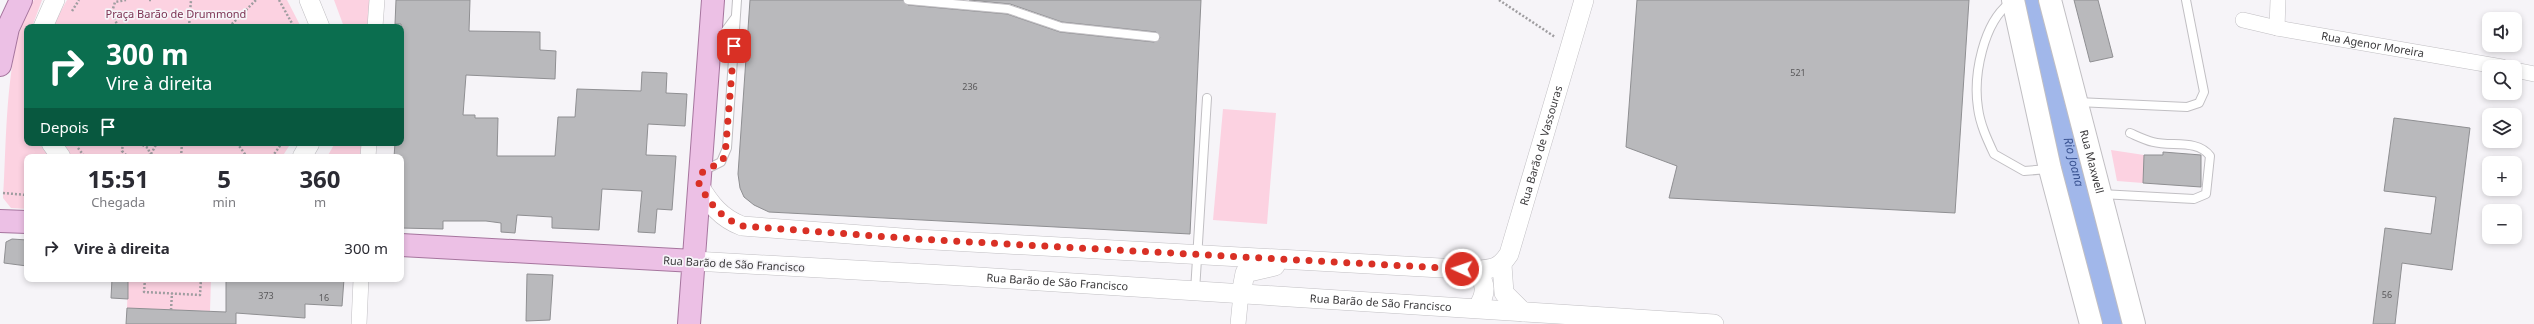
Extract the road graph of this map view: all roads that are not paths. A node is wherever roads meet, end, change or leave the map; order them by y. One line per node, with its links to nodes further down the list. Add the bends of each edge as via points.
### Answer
1 (21, 0): 22 (main road, via 8,28)
2 (54, 0): 15 (street)
3 (309, 0): 16 (street)
4 (377, 0): 17 (street)
5 (713, 0): 20 (main road)
6 (737, 0): 13 (lane)
7 (908, 0): 19 (lane, via 1008,9 1061,27)
8 (1584, 0): 37 (street, Rua Barão de Vassouras, via 1509,254)
9 (2013, 0): 28 (main road); 28 (lane, via 1997,17 1986,35 1978,74 1978,107 1994,154 2024,171)
10 (2050, 0): 26 (main road, Rua Maxwell)
11 (2186, 0): 26 (lane, via 2204,92 2199,102 2187,106)
12 (2278, 0): 18 (street)
13 (736, 17): 20 (lane); 29 (lane, via 727,148 721,162)
14 (2243, 20): 18 (street, Rua Agenor Moreira)
15 (44, 24)
16 (319, 24)
17 (375, 24)
18 (2277, 28): 21 (street, Rua Agenor Moreira)
19 (1155, 37)
20 (708, 54): 29 (main road)
21 (2482, 64)
22 (0, 65)
23 (2522, 71): 24 (street)
24 (2534, 74)
25 (1208, 98): 34 (lane)
26 (2076, 102): 30 (main road, Rua Maxwell)
27 (2130, 133): 30 (lane, via 2154,142 2197,147 2206,151 2210,156 2206,194 2194,199)
28 (2050, 169): 48 (main road)
29 (700, 179): 34 (street, via 718,212 728,221 742,226 916,239); 36 (main road)
30 (2100, 194): 49 (main road, Rua Maxwell)
31 (0, 221): 32 (main road)
32 (24, 222)
33 (404, 245): 36 (main road, Rua Barão de São Francisco)
34 (1198, 254): 35 (street); 40 (lane)
35 (1291, 259): 38 (street); 41 (street, via 1275,266 1245,273)
36 (694, 261): 40 (street, Rua Barão de São Francisco); 45 (main road)
37 (1502, 265): 38 (street, via 1493,269); 43 (street, via 1504,293)
38 (1477, 270): 42 (street, via 1484,281 1485,290 1483,300)
39 (361, 282): 44 (street)
40 (1195, 291): 41 (street, Rua Barão de São Francisco)
41 (1241, 294): 42 (street, Rua Barão de São Francisco); 46 (street)
42 (1477, 308): 43 (street, Rua Barão de São Francisco)
43 (1523, 312): 47 (street, Rua Barão de São Francisco)
44 (359, 324)
45 (689, 324)
46 (1238, 324)
47 (1714, 324)
48 (2091, 324)
49 (2134, 324)

